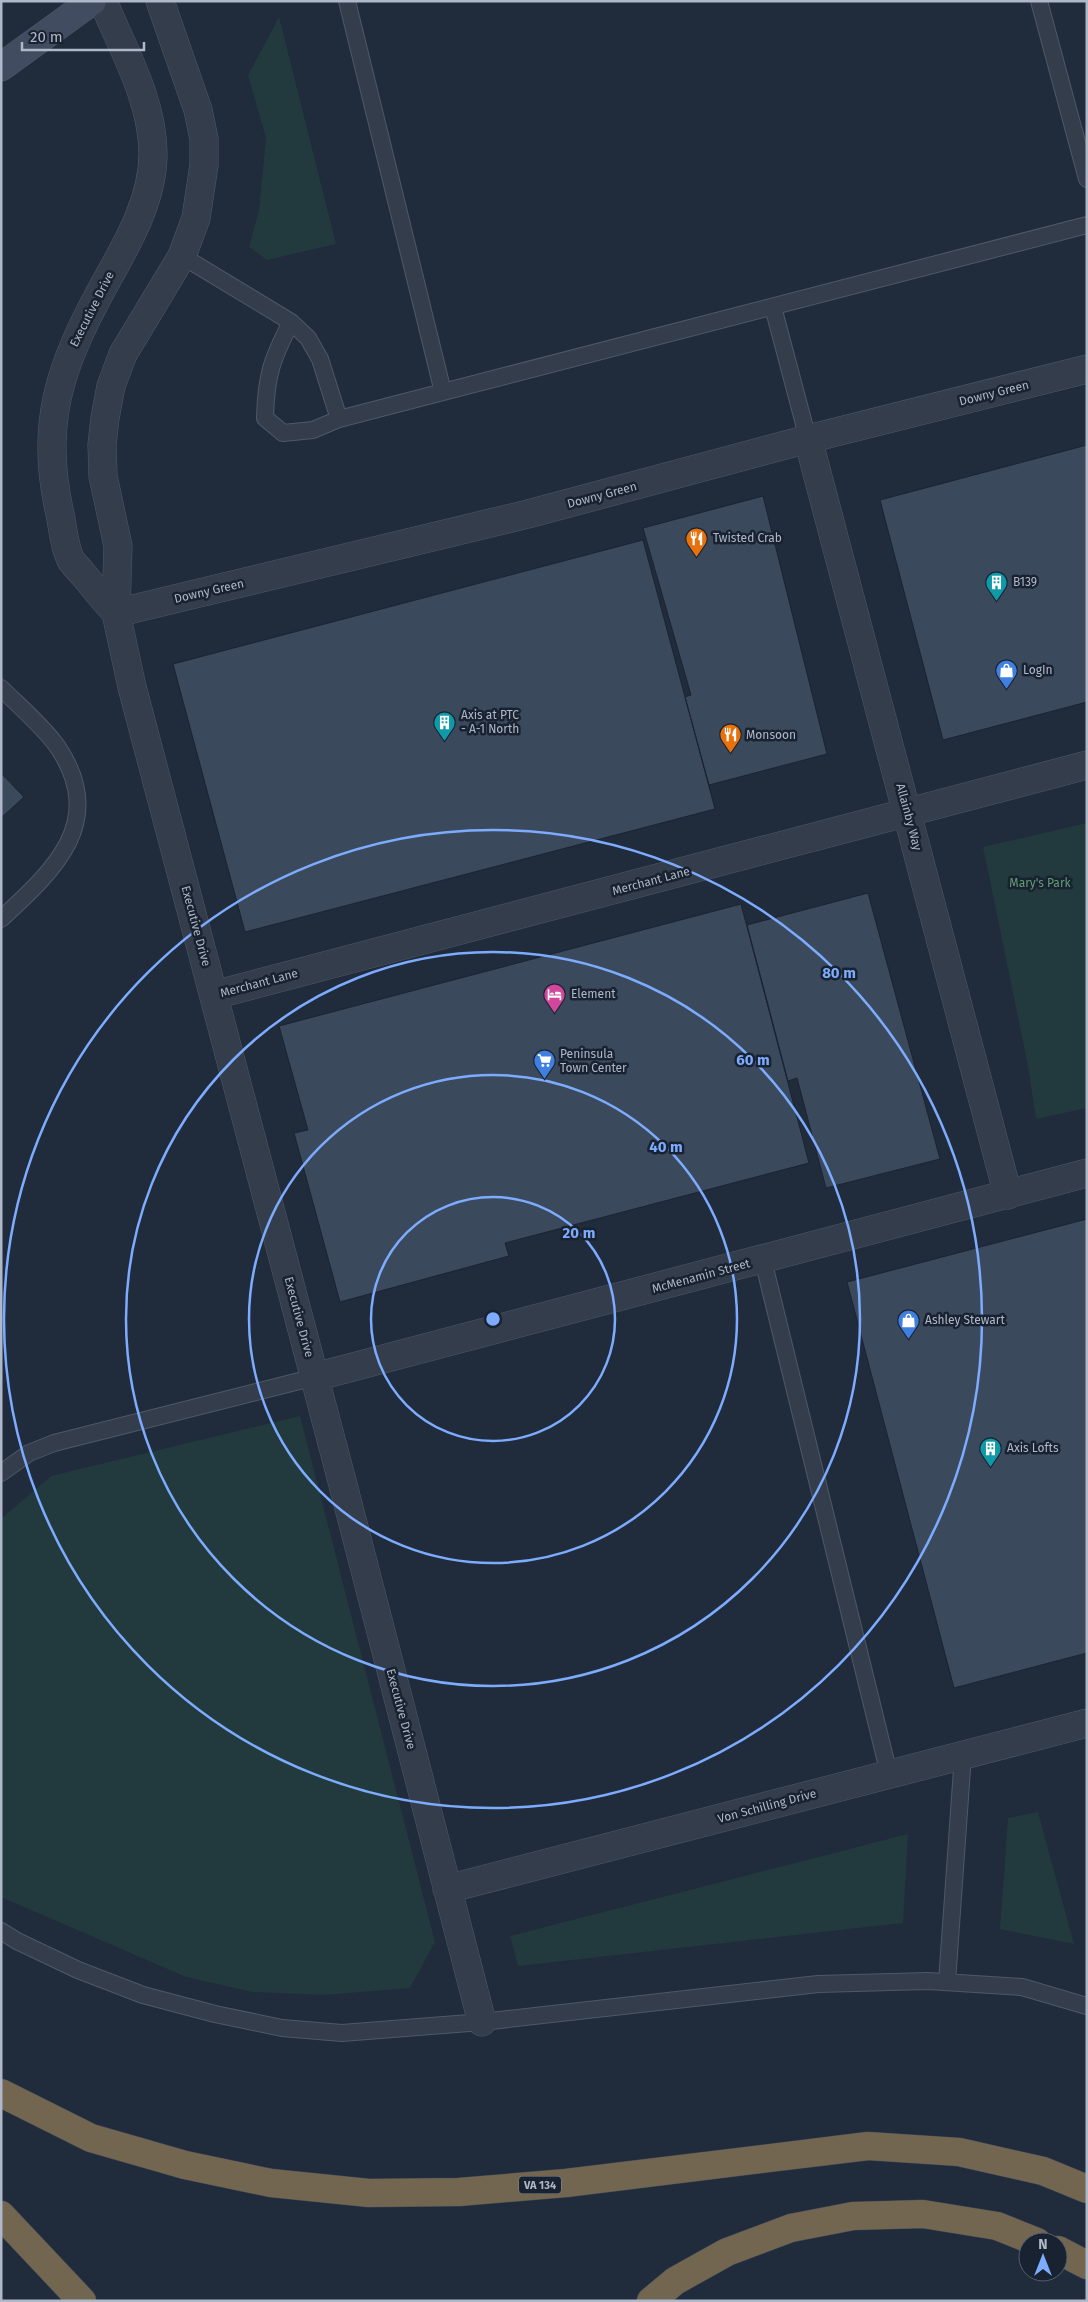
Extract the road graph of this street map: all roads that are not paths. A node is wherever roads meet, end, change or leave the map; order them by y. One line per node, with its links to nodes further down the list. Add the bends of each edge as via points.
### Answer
1 (92, 1): 6 (main road)
2 (103, 1): 16 (street, Executive Drive, via 147,106 153,155 150,184 123,251 75,339 54,408 50,447 53,484 70,558)
3 (160, 1): 9 (street, Executive Drive, via 198,110 204,139 202,190)
4 (347, 1): 13 (lane)
5 (1039, 1): 7 (lane)
6 (1, 67)
7 (1087, 179)
8 (1087, 225): 10 (lane)
9 (182, 256): 11 (lane); 16 (street, Executive Drive, via 123,354 111,386 105,418 103,476 118,546)
10 (773, 307): 13 (lane); 15 (lane)
11 (291, 322): 14 (lane, via 308,338 320,358); 14 (lane, via 272,359 265,418 283,433 313,430)
12 (1087, 369): 15 (street, Downy Green)
13 (444, 392): 14 (lane)
14 (339, 419)
15 (808, 439): 16 (street, Downy Green, via 528,514); 19 (street, Allainby Way)
16 (116, 614): 21 (street, Executive Drive, via 132,687)
17 (1, 688): 20 (lane, via 58,747 71,770 78,794 71,839 58,862)
18 (1087, 766): 19 (street, Merchant Lane)
19 (908, 814): 21 (street, Merchant Lane); 23 (street, Allainby Way)
20 (1, 919)
21 (214, 994): 25 (street, Executive Drive)
22 (1087, 1173): 23 (street, McMenamin Street)
23 (1008, 1195): 24 (street, McMenamin Street)
24 (763, 1260): 25 (street, McMenamin Street); 29 (lane)
25 (315, 1377): 26 (lane, via 54,1443 29,1453); 30 (street, Executive Drive)
26 (1, 1473)
27 (1087, 1723): 28 (street, Von Schilling Drive)
28 (962, 1755): 29 (street, Von Schilling Drive); 32 (lane)
29 (889, 1774): 30 (street, Von Schilling Drive)
30 (447, 1889): 34 (street, Executive Drive)
31 (1, 1931): 34 (lane, via 78,1970 143,1995 282,2028 342,2033)
32 (947, 1982): 33 (lane, via 1022,1987); 34 (lane, via 818,1984)
33 (1087, 2006)
34 (482, 2022)
35 (1, 2093): 36 (highway, VA 134, via 91,2138 185,2165 271,2183 369,2193 459,2192 566,2183 868,2146 959,2152 1043,2171)
36 (1087, 2189)
37 (1, 2215): 41 (highway)
38 (1018, 2235): 42 (highway, via 997,2226 923,2214 853,2216 791,2228 727,2252 675,2281)
39 (1068, 2255): 40 (highway)
40 (1087, 2265)
41 (82, 2301)
42 (651, 2301)

